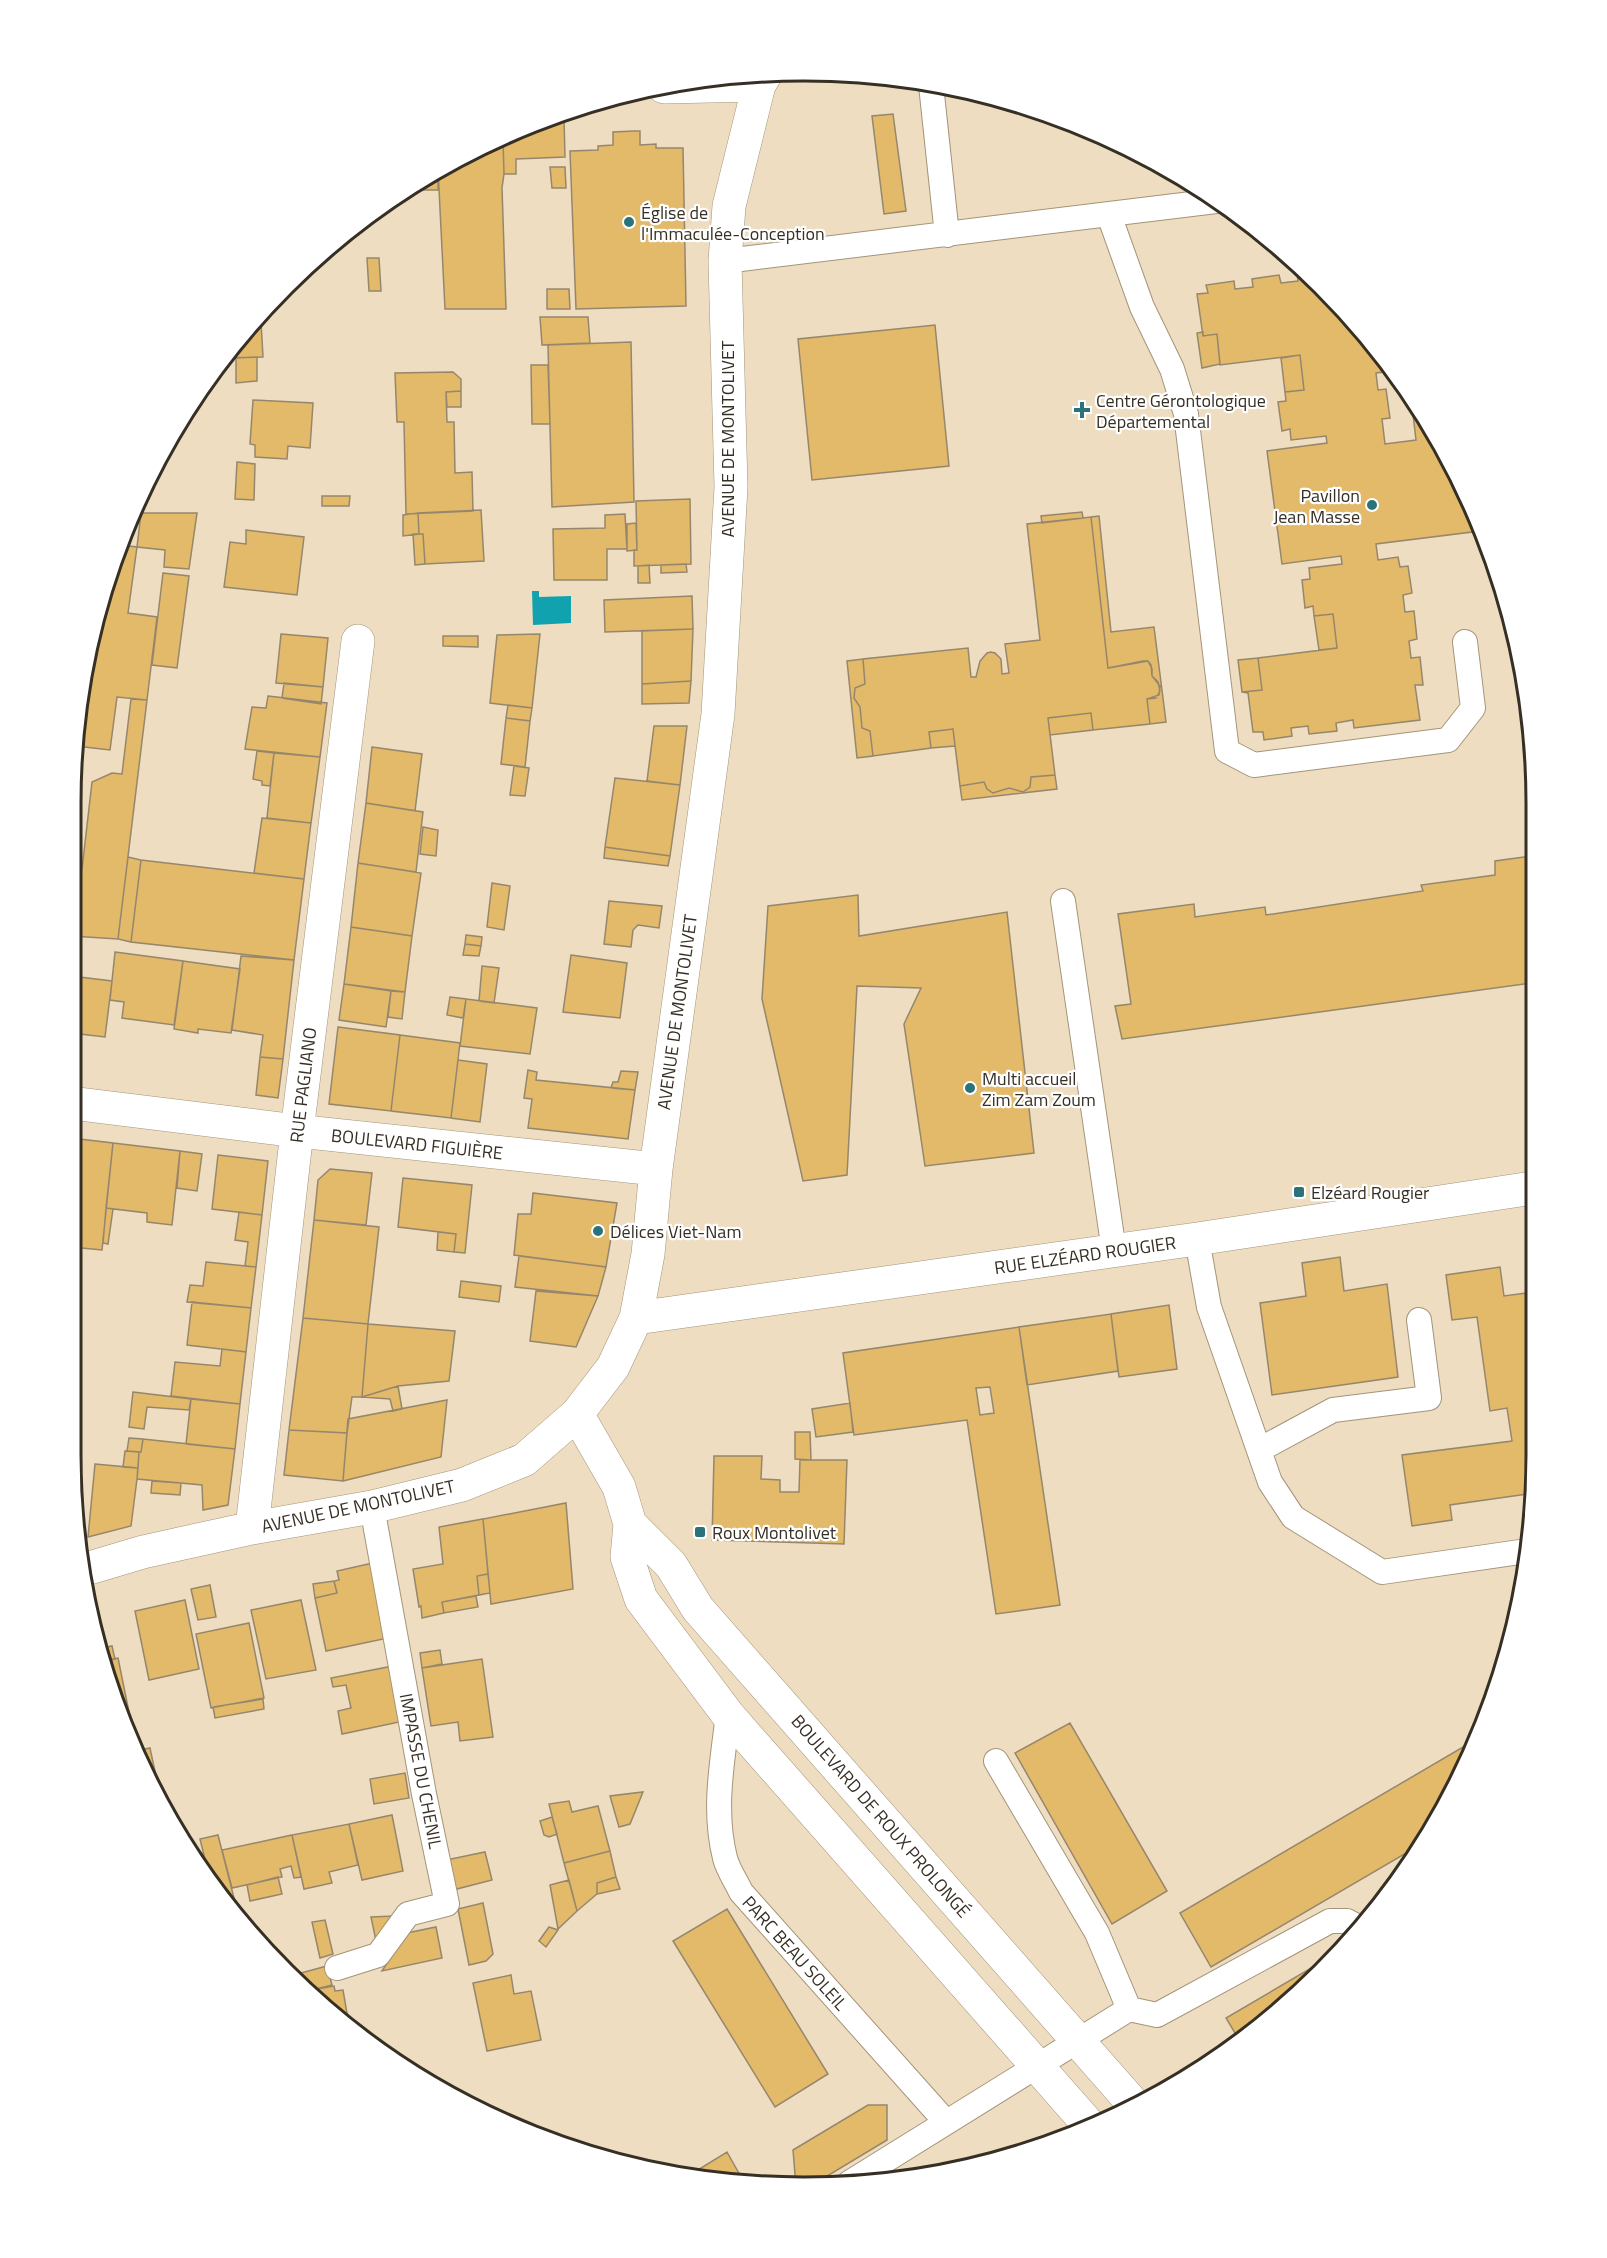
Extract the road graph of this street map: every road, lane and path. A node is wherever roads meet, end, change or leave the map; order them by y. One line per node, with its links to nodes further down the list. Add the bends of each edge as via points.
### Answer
1 (761, 83): 6 (street, AVENUE DE MONTOLIVET, via 729,206)
2 (932, 93): 5 (lane)
3 (1204, 203): 4 (lane)
4 (1109, 215): 5 (lane); 8 (lane, via 1142,307 1172,369 1186,414 1227,751 1254,765 1448,740 1473,708)
5 (947, 235): 6 (lane)
6 (725, 261): 12 (street, AVENUE DE MONTOLIVET, via 731,487 718,714)
7 (358, 641): 11 (street, RUE PAGLIANO)
8 (1465, 642)
9 (1063, 901): 15 (lane)
10 (81, 1104): 11 (street, BOULEVARD FIGUIÈRE)
11 (297, 1131): 12 (street, BOULEVARD FIGUIÈRE); 22 (street, RUE PAGLIANO)
12 (656, 1169): 16 (street, AVENUE DE MONTOLIVET, via 648,1254)
13 (1526, 1189): 14 (street, RUE ELZÉARD ROUGIER)
14 (1197, 1239): 15 (street, RUE ELZÉARD ROUGIER); 19 (lane, via 1209,1308)
15 (1114, 1251): 16 (street, RUE ELZÉARD ROUGIER)
16 (636, 1318): 18 (street, AVENUE DE MONTOLIVET, via 613,1367)
17 (1419, 1320): 19 (lane, via 1429,1398 1333,1410)
18 (578, 1414): 20 (street, AVENUE DE MONTOLIVET, via 524,1460 462,1485); 21 (street, BOULEVARD DE ROUX PROLONGÉ, via 616,1481)
19 (1259, 1450): 23 (lane, via 1270,1482 1293,1517 1382,1572)
20 (372, 1507): 22 (street, AVENUE DE MONTOLIVET); 28 (lane, IMPASSE DU CHENIL, via 447,1904 408,1914 378,1955)
21 (630, 1524): 25 (street, BOULEVARD DE ROUX PROLONGÉ, via 627,1557 641,1599); 30 (street, BOULEVARD DE ROUX PROLONGÉ, via 671,1565 698,1609)
22 (252, 1528): 24 (street, AVENUE DE MONTOLIVET)
23 (1519, 1552)
24 (90, 1568)
25 (728, 1715): 31 (street, BOULEVARD DE ROUX PROLONGÉ); 34 (lane, PARC BEAU SOLEIL, via 719,1818 726,1860 741,1892)
26 (996, 1761): 29 (lane, via 1097,1933)
27 (1353, 1924): 29 (lane, via 1330,1921 1157,2015)
28 (338, 1968)
29 (1129, 2009): 30 (lane)
30 (1078, 2042): 31 (lane); 32 (street, BOULEVARD DE ROUX PROLONGÉ)
31 (1039, 2066): 33 (street, BOULEVARD DE ROUX PROLONGÉ); 34 (lane)
32 (1129, 2099)
33 (1085, 2120)
34 (946, 2122): 35 (lane)
35 (863, 2174)

